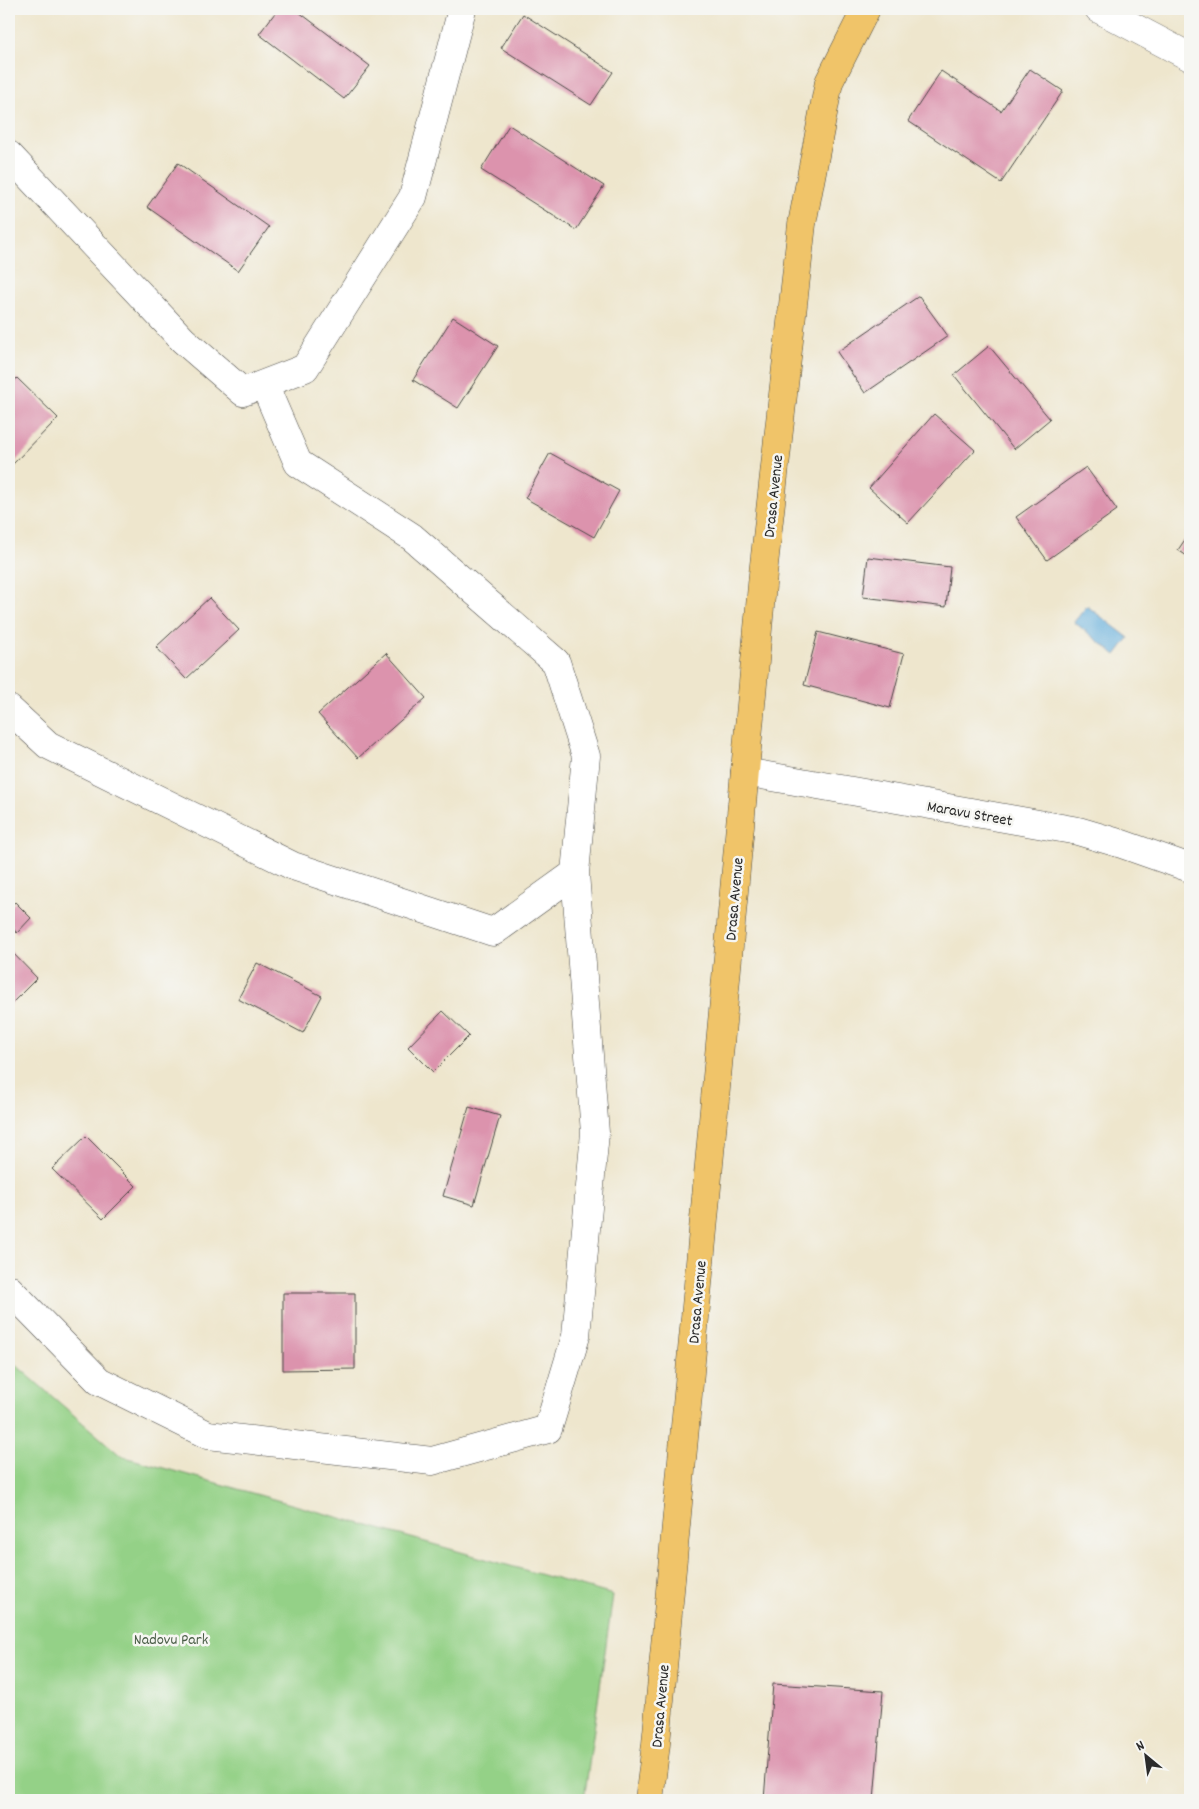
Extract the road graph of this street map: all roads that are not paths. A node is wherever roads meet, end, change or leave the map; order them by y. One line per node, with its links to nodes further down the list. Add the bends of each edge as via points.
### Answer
1 (462, 9): 6 (street, via 413,197 305,368)
2 (866, 9): 8 (highway, Drasa Avenue, via 830,82 802,224 764,564)
3 (1099, 9): 4 (street)
4 (1190, 58)
5 (9, 155): 6 (street, via 183,340 243,392)
6 (264, 384): 10 (street, via 298,463 412,537 556,662 586,756)
7 (9, 709): 10 (street, via 48,745 293,866 493,932)
8 (745, 772): 9 (street, Maravu Street, via 1078,831); 12 (highway, Drasa Avenue)
9 (1190, 868)
10 (575, 873): 11 (street, via 595,1133 576,1336 548,1428 432,1461 208,1435 99,1381)
11 (9, 1289)
12 (649, 1800)

